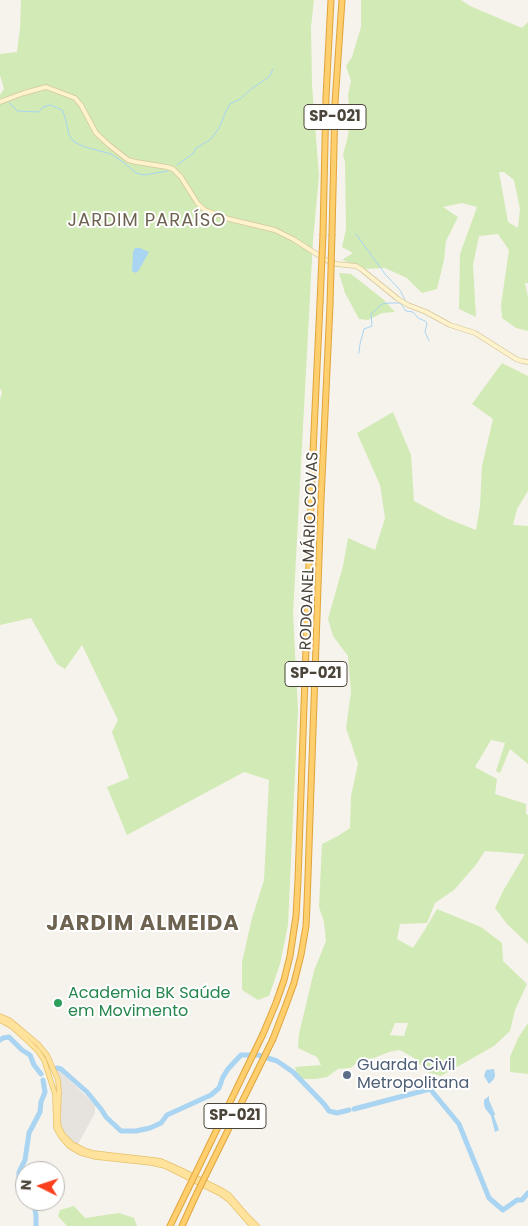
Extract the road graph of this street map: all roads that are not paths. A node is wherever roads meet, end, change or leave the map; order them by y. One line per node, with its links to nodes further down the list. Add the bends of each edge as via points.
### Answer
1 (331, 0): 10 (highway, RODOANEL MÁRIO COVAS / SP-021, bridge, via 296,916 290,956 276,1003)
2 (342, 0): 11 (highway, RODOANEL MÁRIO COVAS / SP-021, bridge, via 335,103 306,926 294,983 273,1039)
3 (0, 102): 4 (main road, via 46,87 78,100 96,133 114,150 128,160 173,169 205,210 276,230 326,260 356,266 403,302 450,325 475,333 516,359)
4 (528, 362)
5 (0, 1018): 6 (main road, via 8,1020 38,1044); 7 (main road, via 35,1047)
6 (52, 1064): 7 (main road); 8 (main road)
7 (46, 1066): 9 (main road)
8 (59, 1082): 9 (main road); 13 (main road, via 59,1127 72,1144 93,1153 161,1161 223,1191)
9 (53, 1084): 12 (main road, via 56,1128 70,1146 96,1157 165,1166 221,1194)
10 (170, 1226)
11 (182, 1226)
12 (252, 1226)
13 (257, 1226)

